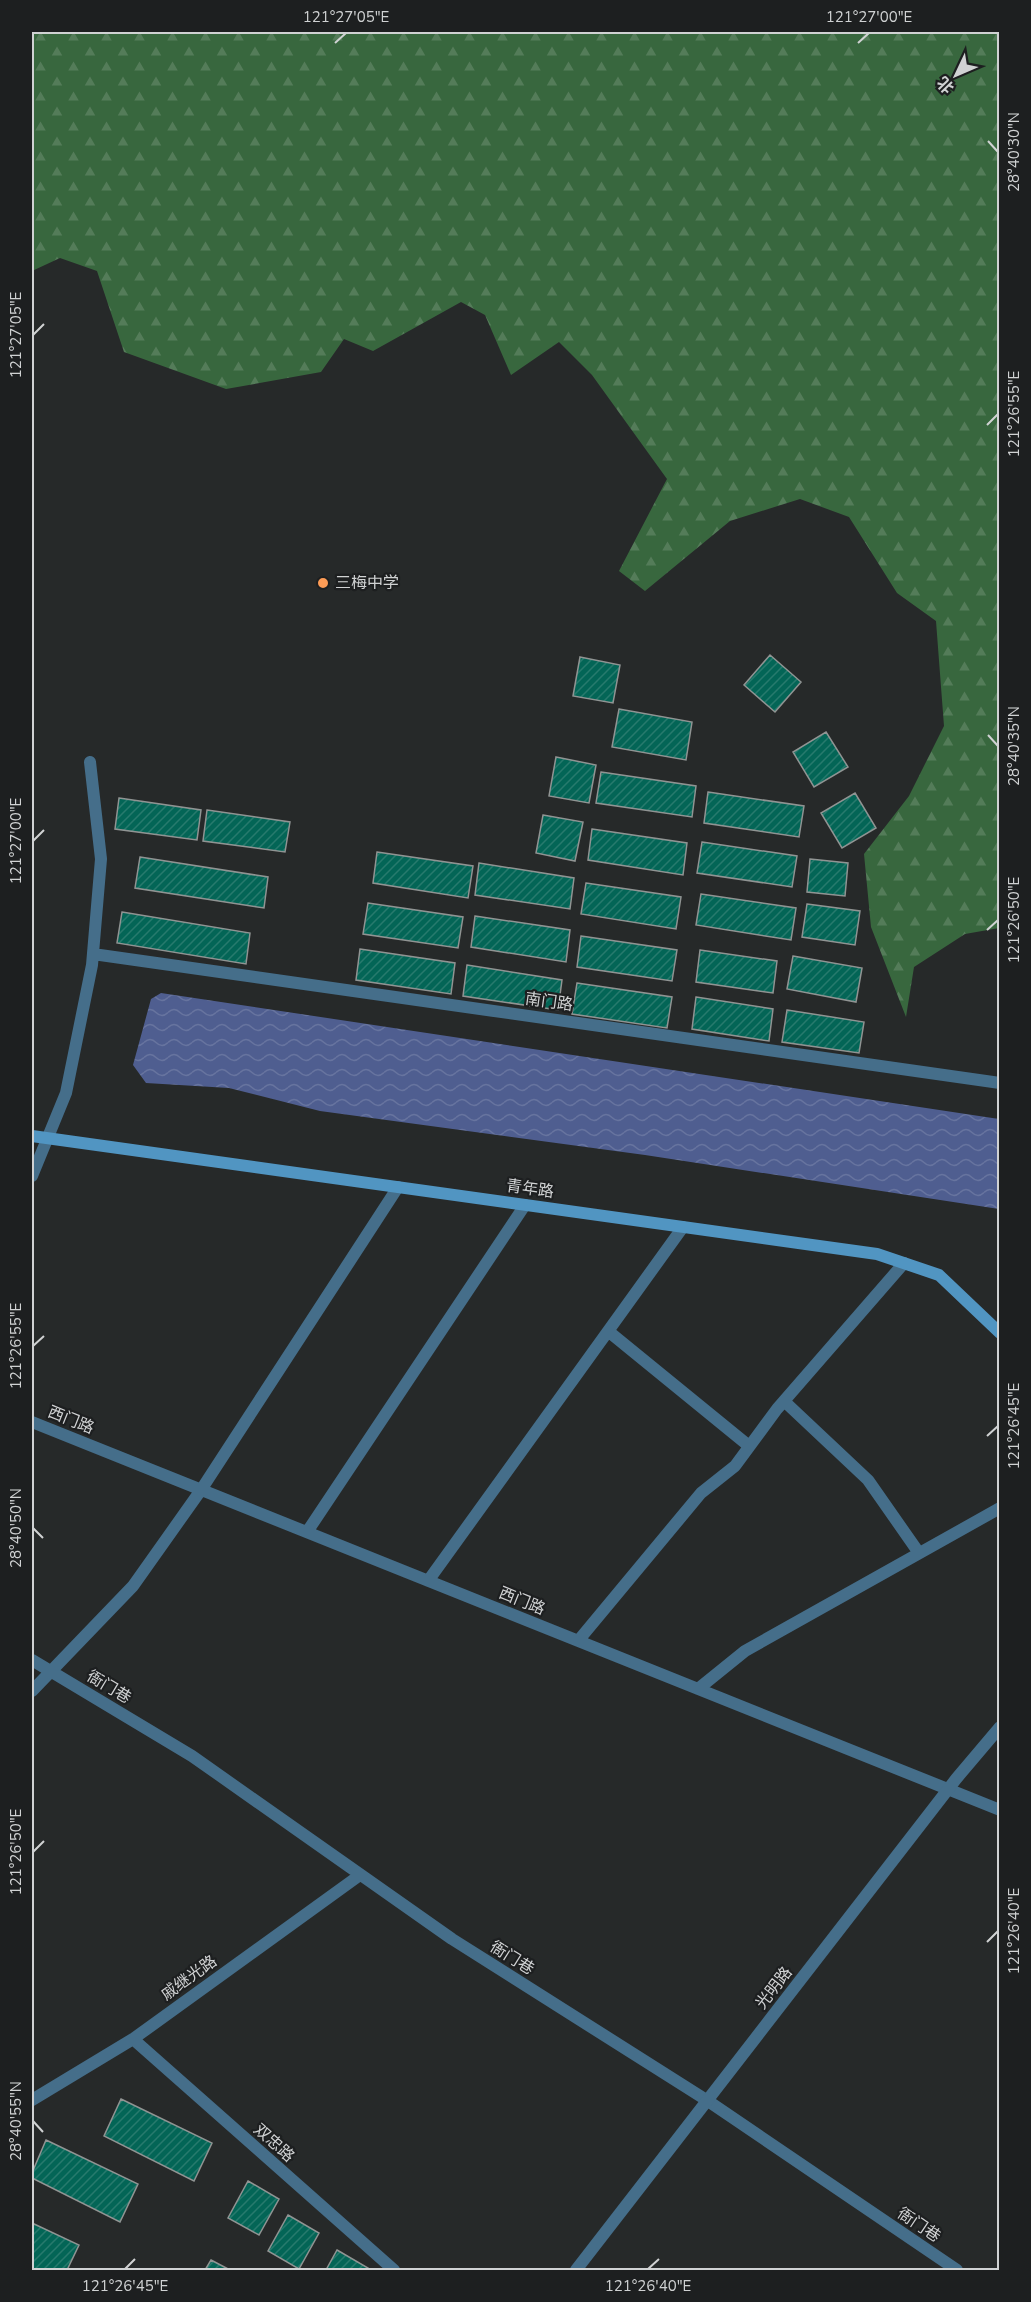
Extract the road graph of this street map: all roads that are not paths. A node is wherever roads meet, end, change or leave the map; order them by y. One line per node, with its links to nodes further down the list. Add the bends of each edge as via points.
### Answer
1 (90, 762): 2 (street, via 101,860)
2 (93, 960): 3 (street, 南门路); 5 (street, via 66,1093)
3 (999, 1083)
4 (32, 1136): 5 (main road, 青年路)
5 (47, 1138): 6 (street); 7 (main road, 青年路)
6 (32, 1176)
7 (398, 1187): 8 (main road, 青年路); 16 (street)
8 (525, 1205): 9 (main road, 青年路); 18 (street)
9 (683, 1227): 10 (main road, 青年路, via 877,1254); 11 (street)
10 (904, 1263): 12 (main road, 青年路, via 939,1275); 13 (street)
11 (608, 1331): 15 (street); 20 (street)
12 (999, 1333)
13 (784, 1401): 15 (street); 19 (street, via 867,1480)
14 (32, 1422): 16 (street, 西门路)
15 (749, 1446): 21 (street, via 735,1466 701,1493)
16 (201, 1490): 18 (street, 西门路); 23 (street, via 133,1586)
17 (999, 1508): 19 (street)
18 (307, 1532): 20 (street, 西门路)
19 (919, 1553): 24 (street, via 745,1651)
20 (428, 1581): 21 (street, 西门路)
21 (578, 1641): 24 (street, 西门路)
22 (32, 1660): 23 (street)
23 (51, 1672): 25 (street); 29 (street, 衙门巷, via 192,1756)
24 (698, 1689): 27 (street, 西门路)
25 (32, 1691)
26 (999, 1727): 27 (street, 光明路)
27 (949, 1790): 28 (street, 西门路); 32 (street, 光明路)
28 (999, 1810)
29 (360, 1875): 30 (street, 戚继光路); 32 (street, 衙门巷, via 452,1939)
30 (133, 2039): 31 (street, 戚继光路); 33 (street, 双忠路)
31 (32, 2100)
32 (708, 2101): 34 (street, 光明路); 35 (street, 衙门巷)
33 (394, 2271)
34 (576, 2271)
35 (957, 2271)

